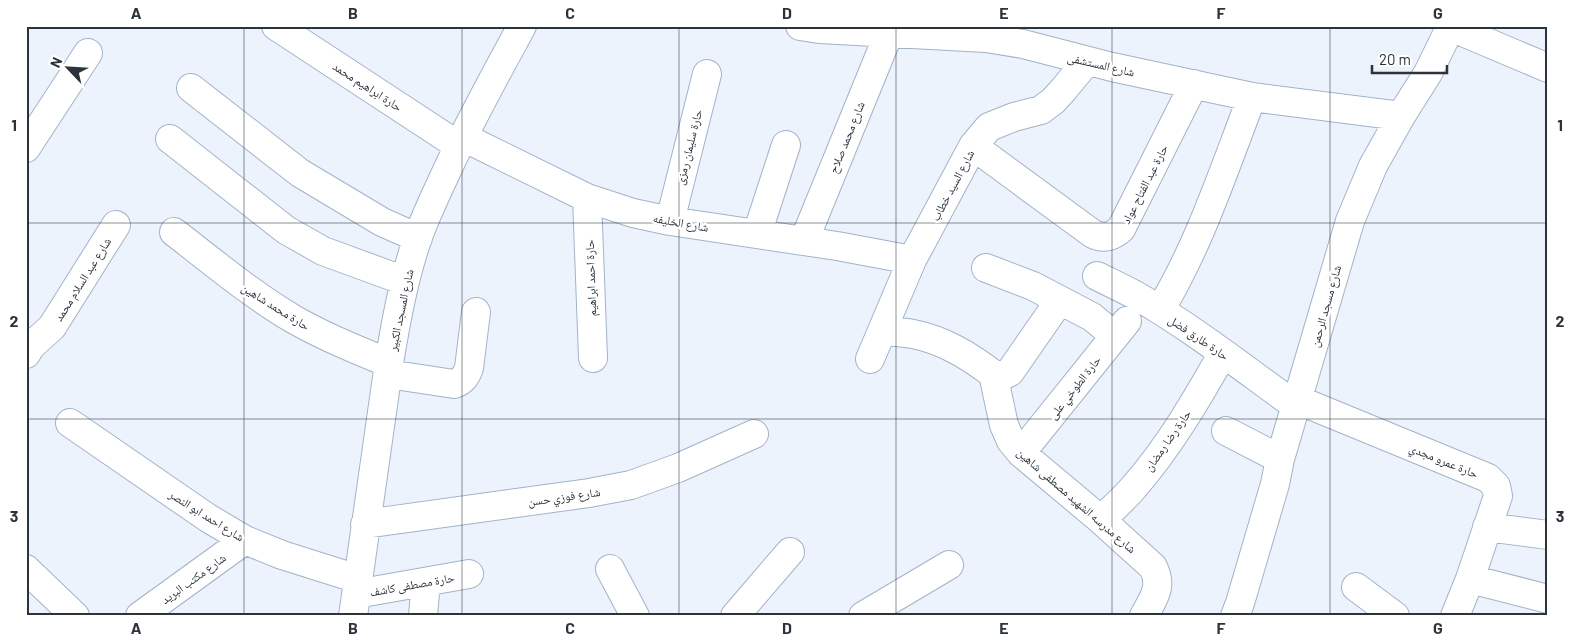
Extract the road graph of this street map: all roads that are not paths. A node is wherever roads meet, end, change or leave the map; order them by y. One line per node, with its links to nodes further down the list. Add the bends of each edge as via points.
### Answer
1 (276, 26): 15 (street, حارة ابراهيم محمد)
2 (522, 26): 15 (street, شارع المسجد الكبير)
3 (813, 27): 5 (street, شارع المستشفى)
4 (1451, 27): 8 (street); 13 (street, شارع مسجد الرحمن)
5 (888, 33): 7 (street, شارع المستشفى, via 986,38); 25 (street, شارع محمد صلاح)
6 (88, 53): 18 (street)
7 (1087, 61): 10 (street, شارع المستشفى); 17 (street, شارع السيد خطاب, via 1047,106 989,127)
8 (1548, 68)
9 (707, 74): 20 (street, حارة سليمان رمزى)
10 (1194, 84): 12 (street, شارع المستشفى); 17 (street, حارة عبد الفتاح عواد, via 1122,229 1114,236 1093,234)
11 (191, 88): 24 (street, via 300,173 382,222)
12 (1252, 97): 13 (street, شارع المستشفى); 31 (street, via 1199,236)
13 (1401, 116): 40 (street, شارع مسجد الرحمن, via 1373,166 1350,221)
14 (170, 139): 29 (street, via 286,230 322,251)
15 (461, 141): 19 (street, شارع الخليفه); 24 (street, شارع المسجد الكبير)
16 (786, 145): 23 (street)
17 (973, 146): 26 (street, شارع السيد خطاب)
18 (26, 148)
19 (587, 198): 20 (street, شارع الخليفه); 36 (street, حارة احمد ابراهيم)
20 (670, 221): 23 (street, شارع الخليفه)
21 (116, 225): 35 (street, شارع عبد السلام محمد, via 52,327)
22 (174, 232): 38 (street, حارة محمد شاهين, via 239,283 294,320)
23 (757, 234): 25 (street, شارع الخليفه)
24 (418, 238): 29 (street, شارع المسجد الكبير)
25 (804, 241): 26 (street, شارع الخليفه)
26 (912, 260): 33 (street, شارع السيد خطاب)
27 (986, 268): 30 (street)
28 (1096, 276): 31 (street, حارة طارق فضل)
29 (405, 281): 38 (street, شارع المسجد الكبير)
30 (1060, 300): 39 (street, via 1010,372 1002,376); 44 (street, حارة الطوخي على, via 1121,328)
31 (1160, 310): 34 (street, حارة طارق فضل)
32 (476, 312): 38 (street, حارة محمد شاهين, via 469,368 460,382 454,384)
33 (882, 331): 37 (street, شارع السيد خطاب); 39 (street, via 912,334 941,342)
34 (1223, 353): 40 (street, حارة طارق فضل); 46 (street, حارة رضا رمضان, via 1167,443 1134,487)
35 (26, 354)
36 (593, 358)
37 (870, 359)
38 (388, 368): 47 (street, شارع المسجد الكبير)
39 (992, 374): 44 (street, شارع مدرسه الشهيد مصطفى شاهين, via 1004,425)
40 (1297, 403): 45 (street, شارع مسجد الرحمن); 48 (street, حارة عمرو مجدي, via 1488,478 1496,486 1498,496)
41 (70, 424): 50 (street, شارع احمد ابو النصر)
42 (1226, 431): 45 (street)
43 (754, 434): 47 (street, شارع فوزي حسن, via 631,485)
44 (1021, 453): 46 (street, شارع مدرسه الشهيد مصطفى شاهين)
45 (1280, 459): 61 (street, شارع مسجد الرحمن)
46 (1101, 520): 68 (street, شارع مدرسه الشهيد مصطفى شاهين, via 1153,567 1157,575 1156,593)
47 (365, 524): 59 (street, شارع المسجد الكبير)
48 (1487, 527): 49 (street); 56 (street, حارة عمرو مجدي)
49 (1548, 535)
50 (245, 540): 59 (street, شارع احمد ابو النصر, via 282,555); 63 (street, شارع مكتب البريد)
51 (790, 552): 66 (street)
52 (949, 565): 67 (street)
53 (610, 569): 65 (street)
54 (28, 572): 62 (street)
55 (469, 574): 57 (street, حارة مصطفى كاشف)
56 (1470, 579): 60 (street); 70 (street, حارة عمرو مجدي)
57 (426, 582): 59 (street, حارة مصطفى كاشف); 64 (street)
58 (1356, 588): 69 (street)
59 (356, 596)
60 (1548, 599)
61 (1244, 611)
62 (75, 616)
63 (140, 616)
64 (423, 616)
65 (635, 616)
66 (735, 616)
67 (864, 616)
68 (1144, 616)
69 (1395, 616)
70 (1455, 616)

